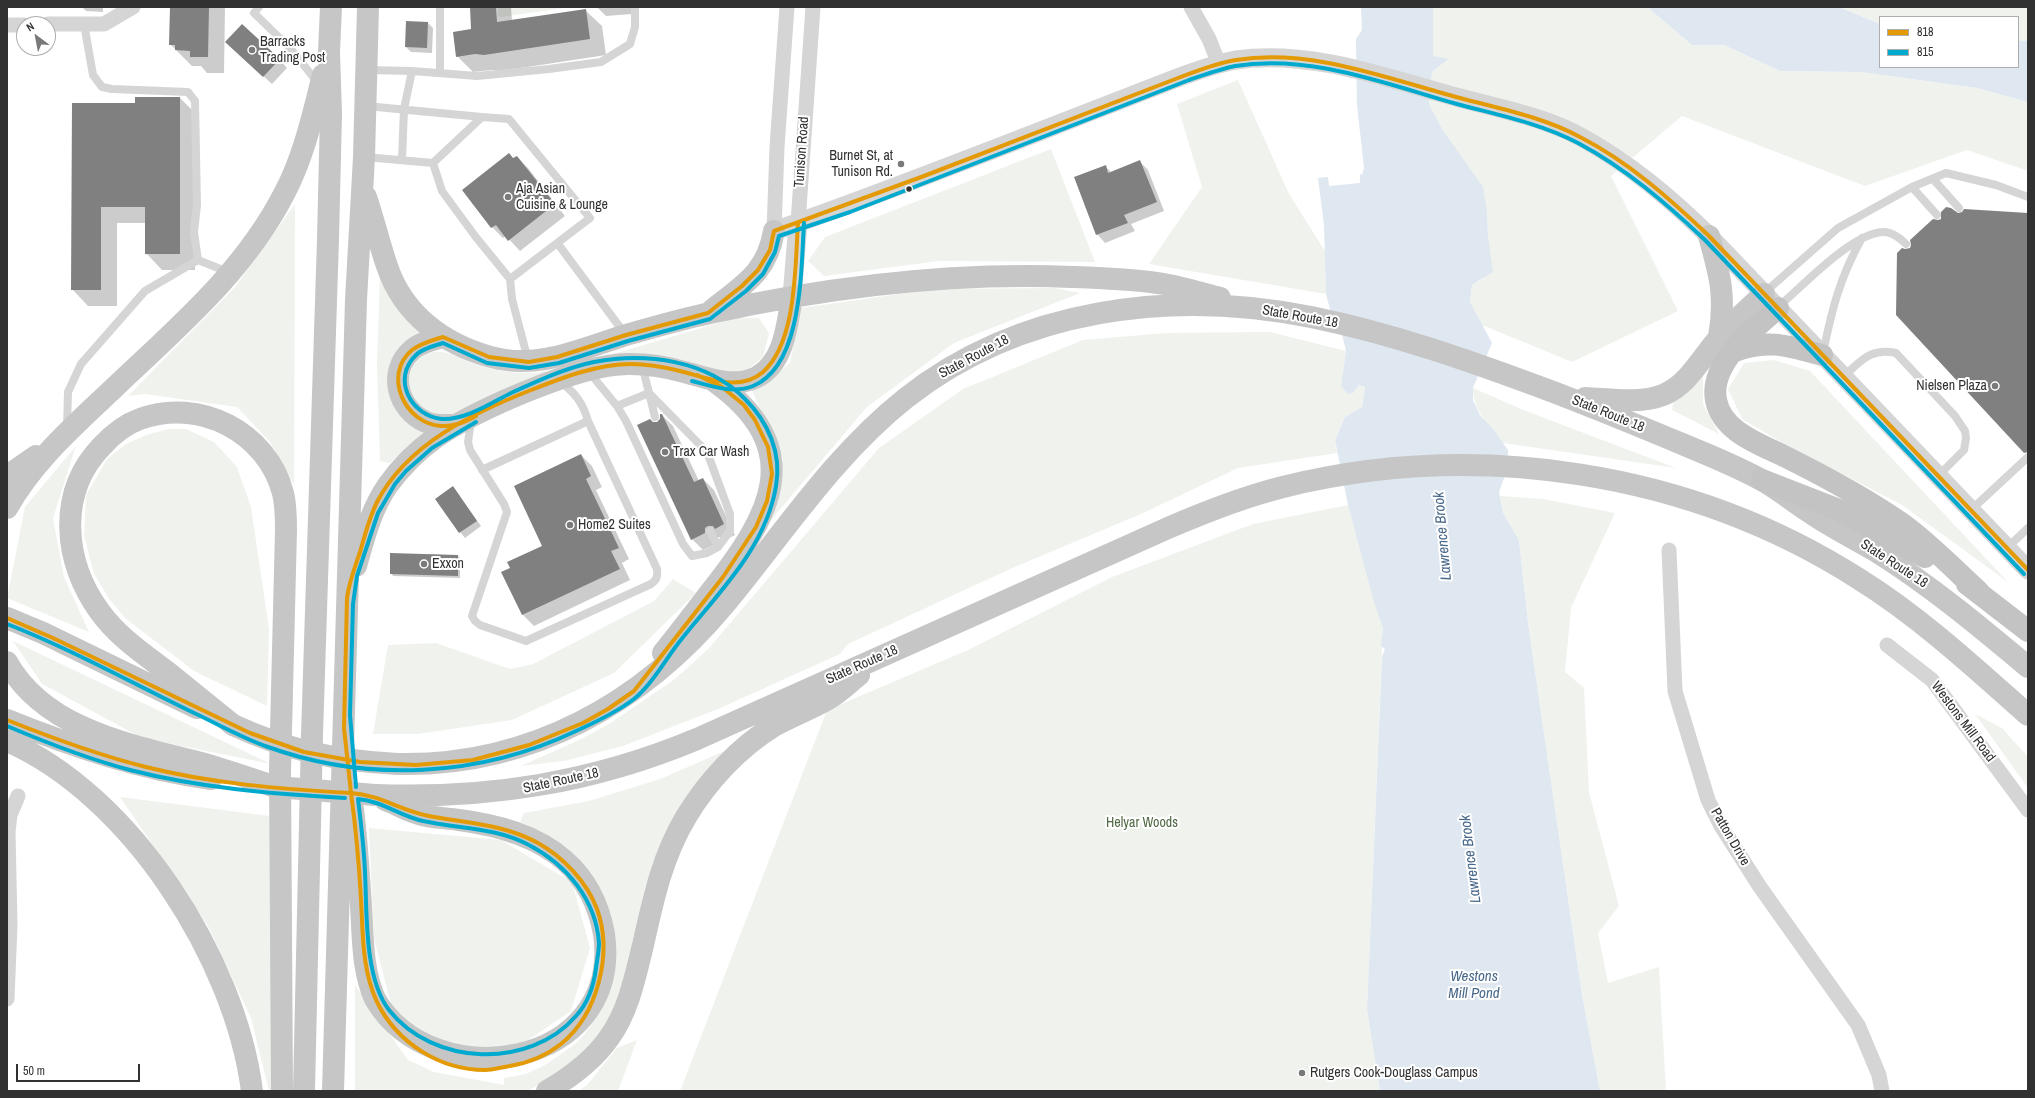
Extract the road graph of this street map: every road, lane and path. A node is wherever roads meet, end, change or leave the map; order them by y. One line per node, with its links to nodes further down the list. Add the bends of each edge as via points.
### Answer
1 (133, 7): 11 (street, via 104,24)
2 (258, 7): 19 (lane, via 254,13 290,48)
3 (331, 7): 14 (highway)
4 (368, 7): 16 (highway)
5 (440, 7): 18 (lane)
6 (635, 7): 18 (lane, via 635,27 630,44 601,62 477,76)
7 (787, 7): 12 (street, Tunison Road)
8 (813, 7): 13 (street, Tunison Road)
9 (1191, 7): 15 (street, via 1209,39)
10 (56, 24): 11 (street)
11 (84, 24): 38 (lane, via 93,76 102,87 188,92 195,101 197,205 194,232)
12 (786, 26): 13 (street); 33 (street, Tunison Road, via 776,161)
13 (812, 28): 32 (street, Tunison Road)
14 (329, 52): 19 (highway); 96 (highway, via 331,114)
15 (1219, 64): 32 (street); 34 (street, via 1253,59 1314,62 1352,69 1543,121 1581,138 1640,174 1682,209)
16 (366, 70): 17 (lane); 20 (highway)
17 (412, 71): 18 (lane); 21 (lane)
18 (440, 73)
19 (320, 86): 39 (highway, via 301,154 286,192 258,238)
20 (365, 106): 21 (lane); 23 (highway)
21 (404, 109): 22 (lane); 24 (lane)
22 (482, 117): 25 (lane); 36 (lane, via 510,119 590,218)
23 (364, 157): 24 (lane); 27 (highway)
24 (402, 160): 25 (lane)
25 (433, 163): 40 (lane, via 442,192)
26 (1933, 179): 28 (lane); 29 (lane, via 1946,173 1996,185); 30 (lane)
27 (362, 185): 46 (highway, via 387,266 398,290 421,319); 75 (highway)
28 (1912, 188): 31 (lane); 42 (lane, via 1838,228)
29 (2028, 197)
30 (1959, 208)
31 (1937, 216)
32 (798, 223): 33 (street); 41 (street, Tunison Road)
33 (774, 231): 44 (highway, via 770,250 758,270)
34 (1709, 236): 42 (street); 47 (highway, via 1723,295)
35 (1862, 238): 37 (lane, via 1885,232 1898,236); 42 (lane); 48 (lane, via 1836,294)
36 (558, 244): 40 (lane); 45 (lane)
37 (1906, 244)
38 (198, 260): 39 (lane); 61 (lane, via 145,291 81,364 68,392)
39 (231, 273): 61 (highway, via 196,310)
40 (510, 279): 49 (lane, via 512,299)
41 (792, 297): 43 (highway, via 924,279 1060,276 1163,284); 44 (highway); 54 (highway, via 782,344 769,367 758,376 743,382)
42 (1771, 301): 47 (highway, via 1746,336); 48 (street)
43 (1277, 312): 56 (highway, State Route 18, via 1335,323 1398,340); 83 (highway, State Route 18, via 1231,307 1177,306 1108,311 1036,328 956,364 920,387 873,426 839,462 708,623 668,664)
44 (708, 313): 45 (highway)
45 (626, 335): 49 (highway, via 557,357)
46 (443, 337): 49 (highway, via 489,357); 59 (highway, via 419,345 408,354 399,373 399,392 404,406 421,420 434,424)
47 (1726, 345): 48 (highway, via 1769,344); 56 (highway, via 1683,382 1663,395 1636,400); 76 (highway, via 1715,392 1719,408 1731,426 1745,437 1889,515 1922,540)
48 (1822, 355): 52 (street)
49 (529, 362)
50 (641, 365): 51 (highway, via 613,365); 54 (highway, via 683,372); 55 (lane)
51 (587, 370): 53 (highway); 57 (lane)
52 (1843, 377): 65 (street); 65 (lane, via 1871,354 1886,351 1896,353 1955,416 1965,431 1964,450)
53 (559, 380): 59 (highway); 60 (lane, via 578,397)
54 (714, 381): 83 (highway, via 745,406 765,436 772,474 768,500 758,524 741,552)
55 (649, 393): 57 (lane); 58 (lane); 71 (lane, via 707,452 730,514 730,531)
56 (1568, 398): 66 (highway, State Route 18, via 1650,430)
57 (617, 406): 71 (lane, via 683,544 692,556 707,553)
58 (655, 417)
59 (464, 421): 63 (lane, via 470,450); 75 (highway, via 417,452 388,485 373,512)
60 (588, 421): 63 (lane); 63 (lane, via 657,569 657,577 651,584 526,641 480,625 472,616 507,512)
61 (61, 437): 64 (highway); 67 (highway, via 24,482)
62 (2028, 457): 68 (lane)
63 (482, 470)
64 (7, 476)
65 (1938, 476): 68 (street)
66 (1762, 480): 76 (highway, via 1868,524); 82 (highway, State Route 18, via 1920,581)
67 (7, 508)
68 (1971, 510): 72 (street)
69 (2028, 528): 72 (lane)
70 (710, 531): 71 (lane)
71 (718, 547)
72 (2007, 548): 74 (street)
73 (1669, 550): 99 (street, Patton Drive, via 1675,691 1708,800 1721,826 1760,887 1858,1025)
74 (2028, 570)
75 (348, 590): 87 (highway)
76 (1979, 592): 78 (highway)
77 (7, 618): 86 (highway, State Route 18, via 44,633)
78 (2028, 631)
79 (1887, 645): 92 (street, Westons Mill Road, via 1932,680)
80 (883, 655): 84 (highway, State Route 18, via 1168,528 1258,494 1316,480 1391,468 1475,465 1558,471 1621,482 1676,496 1740,519 1808,549 1860,579 1908,613); 90 (highway, State Route 18, via 697,739 609,771 552,784 489,793 435,796); 98 (highway, via 830,698 757,738 726,766 698,799 676,835 661,870 634,982 617,1025 588,1061)
81 (7, 662): 89 (highway, via 32,695 77,724 142,749 202,763)
82 (2028, 667)
83 (634, 691): 86 (highway, State Route 18, bridge, via 563,732 526,745 438,764 357,761 311,754 270,742)
84 (2028, 715)
85 (7, 720): 89 (highway, State Route 18, via 76,747 137,765 198,777)
86 (233, 725): 95 (highway, via 119,634 91,598 72,556 70,514 81,474 106,441 116,432 140,419 165,413 190,413 226,423 246,436 262,452 276,473 284,494 286,530 280,772)
87 (345, 736): 90 (highway, via 366,963 375,997 385,1016 400,1034 420,1051 456,1067 484,1070 511,1068 534,1060 556,1046 578,1026 587,1013 595,1000 603,970 603,927 594,901 581,879 552,852 524,836 492,825 419,814); 97 (highway)
88 (7, 741): 94 (highway, via 57,768 87,793 129,836 170,889 203,942 229,999 242,1038)
89 (276, 786): 90 (highway, State Route 18, bridge)
90 (375, 795)
91 (18, 796): 93 (street, via 10,815 8,832 10,925)
92 (2028, 810)
93 (7, 999)
94 (252, 1091)
95 (282, 1091)
96 (304, 1091)
97 (333, 1091)
98 (547, 1091)
99 (1882, 1091)

